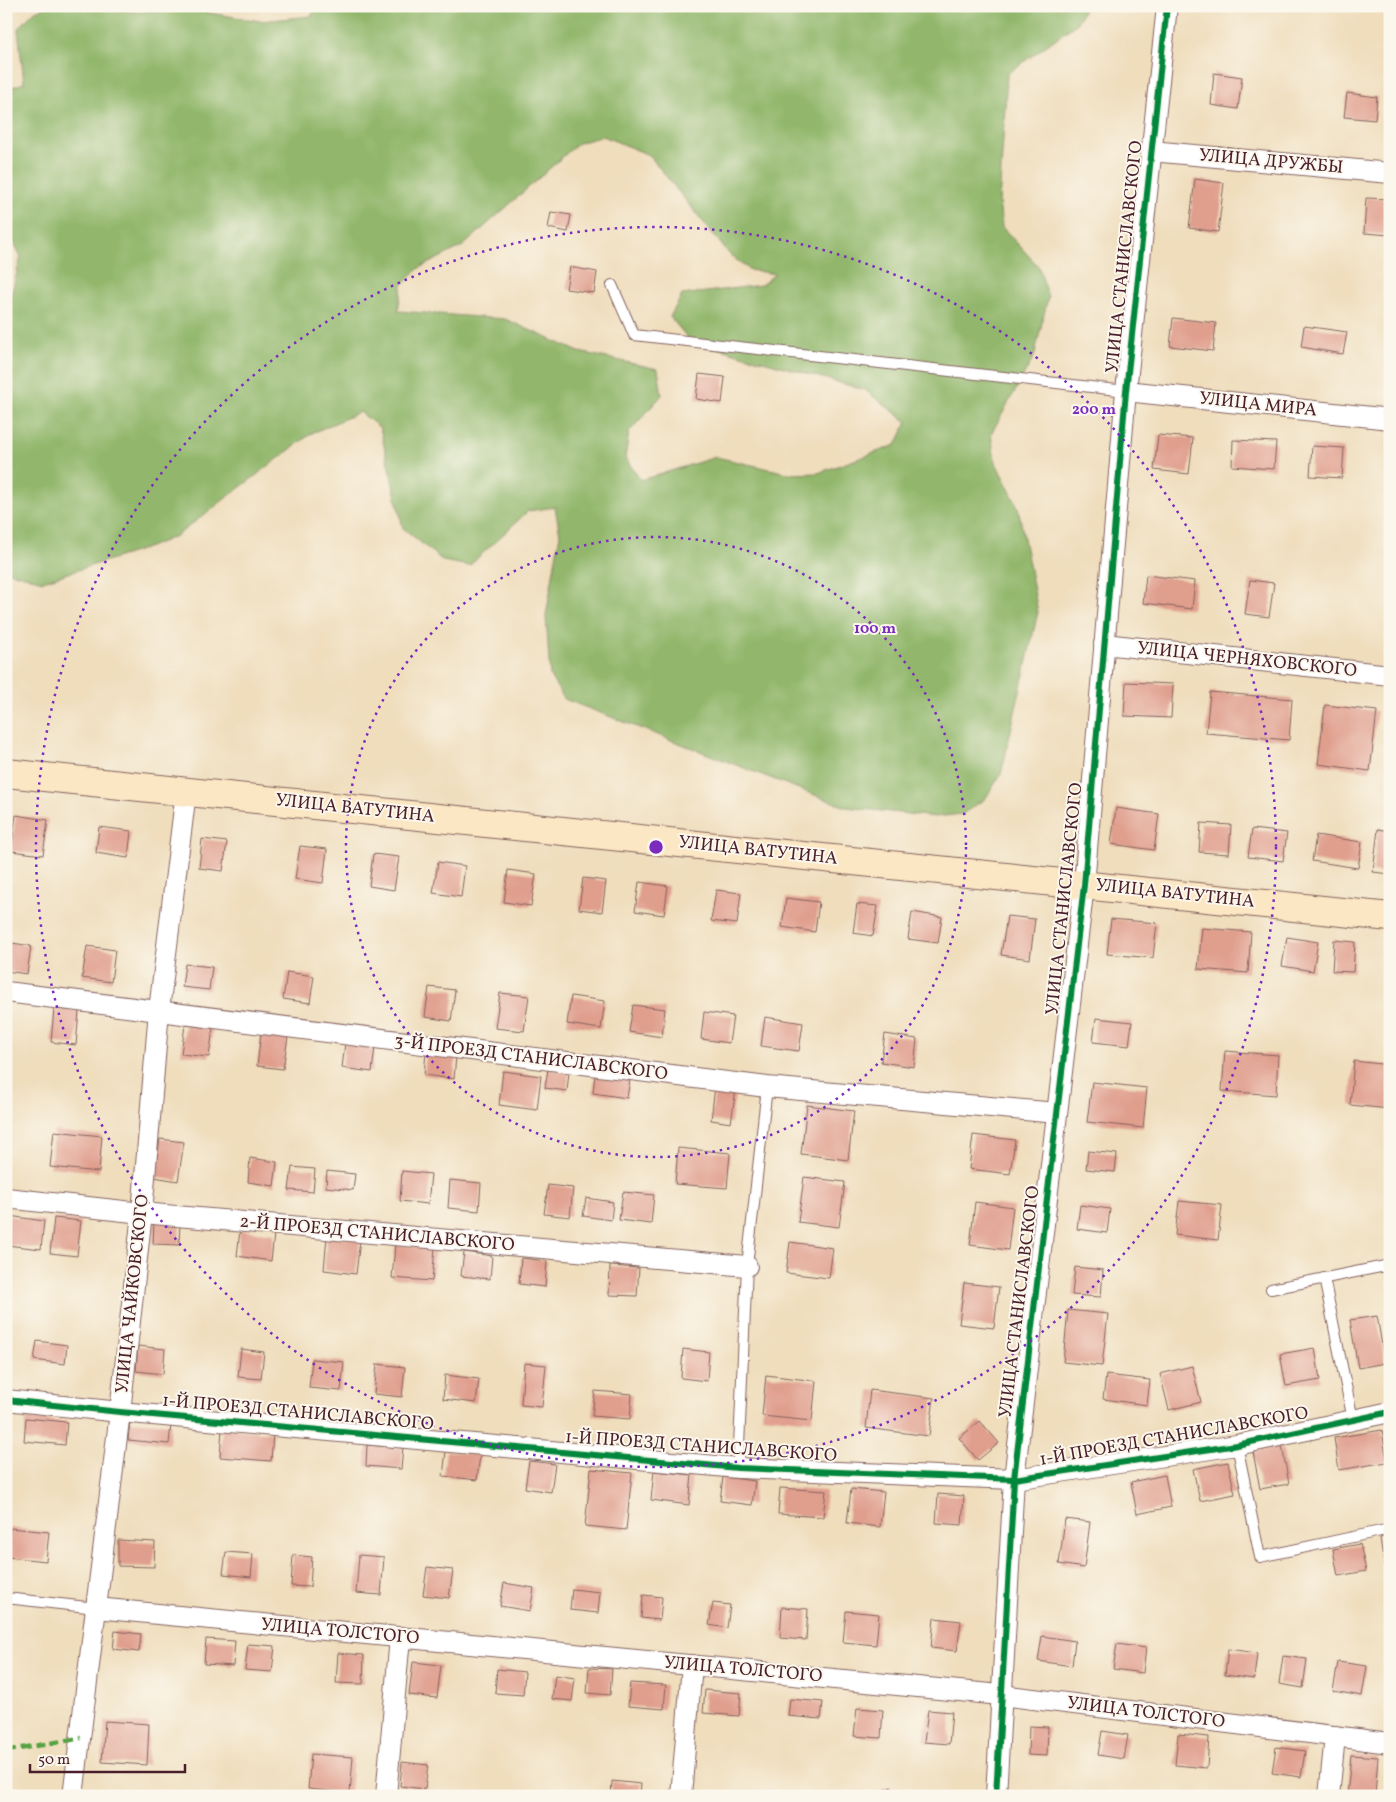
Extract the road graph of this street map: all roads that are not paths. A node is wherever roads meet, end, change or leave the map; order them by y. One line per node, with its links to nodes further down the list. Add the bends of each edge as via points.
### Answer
1 (1167, 6): 2 (street, УЛИЦА СТАНИСЛАВСКОГО)
2 (1151, 151): 3 (street, УЛИЦА ДРУЖБЫ); 5 (street, УЛИЦА СТАНИСЛАВСКОГО)
3 (1390, 173)
4 (612, 285): 5 (lane, via 634,335)
5 (1126, 391): 6 (street, УЛИЦА МИРА); 7 (street, УЛИЦА СТАНИСЛАВСКОГО)
6 (1390, 419)
7 (1104, 644): 8 (street, УЛИЦА ЧЕРНЯХОВСКОГО); 11 (street, УЛИЦА СТАНИСЛАВСКОГО)
8 (1390, 675)
9 (6, 773): 10 (street, УЛИЦА ВАТУТИНА)
10 (186, 792): 11 (street, УЛИЦА ВАТУТИНА); 14 (street, УЛИЦА ЧАЙКОВСКОГО)
11 (1084, 885): 12 (street, УЛИЦА ВАТУТИНА); 16 (street, УЛИЦА СТАНИСЛАВСКОГО)
12 (1390, 916)
13 (6, 992): 14 (street, 3-Й ПРОЕЗД СТАНИСЛАВСКОГО)
14 (159, 1010): 15 (street, 3-Й ПРОЕЗД СТАНИСЛАВСКОГО); 18 (street, УЛИЦА ЧАЙКОВСКОГО)
15 (767, 1088): 16 (street, 3-Й ПРОЕЗД СТАНИСЛАВСКОГО); 19 (lane)
16 (1057, 1113): 29 (street, УЛИЦА СТАНИСЛАВСКОГО)
17 (6, 1198): 18 (street, 2-Й ПРОЕЗД СТАНИСЛАВСКОГО)
18 (142, 1213): 19 (street, 2-Й ПРОЕЗД СТАНИСЛАВСКОГО); 24 (street, УЛИЦА ЧАЙКОВСКОГО)
19 (747, 1266): 28 (lane)
20 (1390, 1266): 21 (lane)
21 (1324, 1278): 22 (lane); 26 (lane)
22 (1271, 1289)
23 (6, 1400): 24 (street, 1-Й ПРОЕЗД СТАНИСЛАВСКОГО)
24 (120, 1412): 28 (street, 1-Й ПРОЕЗД СТАНИСЛАВСКОГО); 32 (street, УЛИЦА ЧАЙКОВСКОГО)
25 (1390, 1412): 26 (street, 1-Й ПРОЕЗД СТАНИСЛАВСКОГО)
26 (1353, 1420): 27 (street, 1-Й ПРОЕЗД СТАНИСЛАВСКОГО)
27 (1237, 1445): 29 (street, 1-Й ПРОЕЗД СТАНИСЛАВСКОГО); 30 (lane, via 1260,1556)
28 (738, 1468): 29 (street, 1-Й ПРОЕЗД СТАНИСЛАВСКОГО)
29 (1014, 1479): 35 (street, УЛИЦА СТАНИСЛАВСКОГО)
30 (1390, 1529)
31 (6, 1598): 32 (lane)
32 (96, 1608): 33 (street, УЛИЦА ТОЛСТОГО); 38 (street, УЛИЦА ЧАЙКОВСКОГО)
33 (400, 1637): 34 (street, УЛИЦА ТОЛСТОГО); 39 (street)
34 (692, 1665): 35 (street, УЛИЦА ТОЛСТОГО); 40 (street)
35 (1001, 1695): 36 (street, УЛИЦА ТОЛСТОГО); 41 (street, УЛИЦА СТАНИСЛАВСКОГО)
36 (1335, 1736): 37 (street, УЛИЦА ТОЛСТОГО); 42 (street)
37 (1390, 1743)
38 (74, 1796)
39 (386, 1796)
40 (681, 1796)
41 (996, 1796)
42 (1329, 1796)

